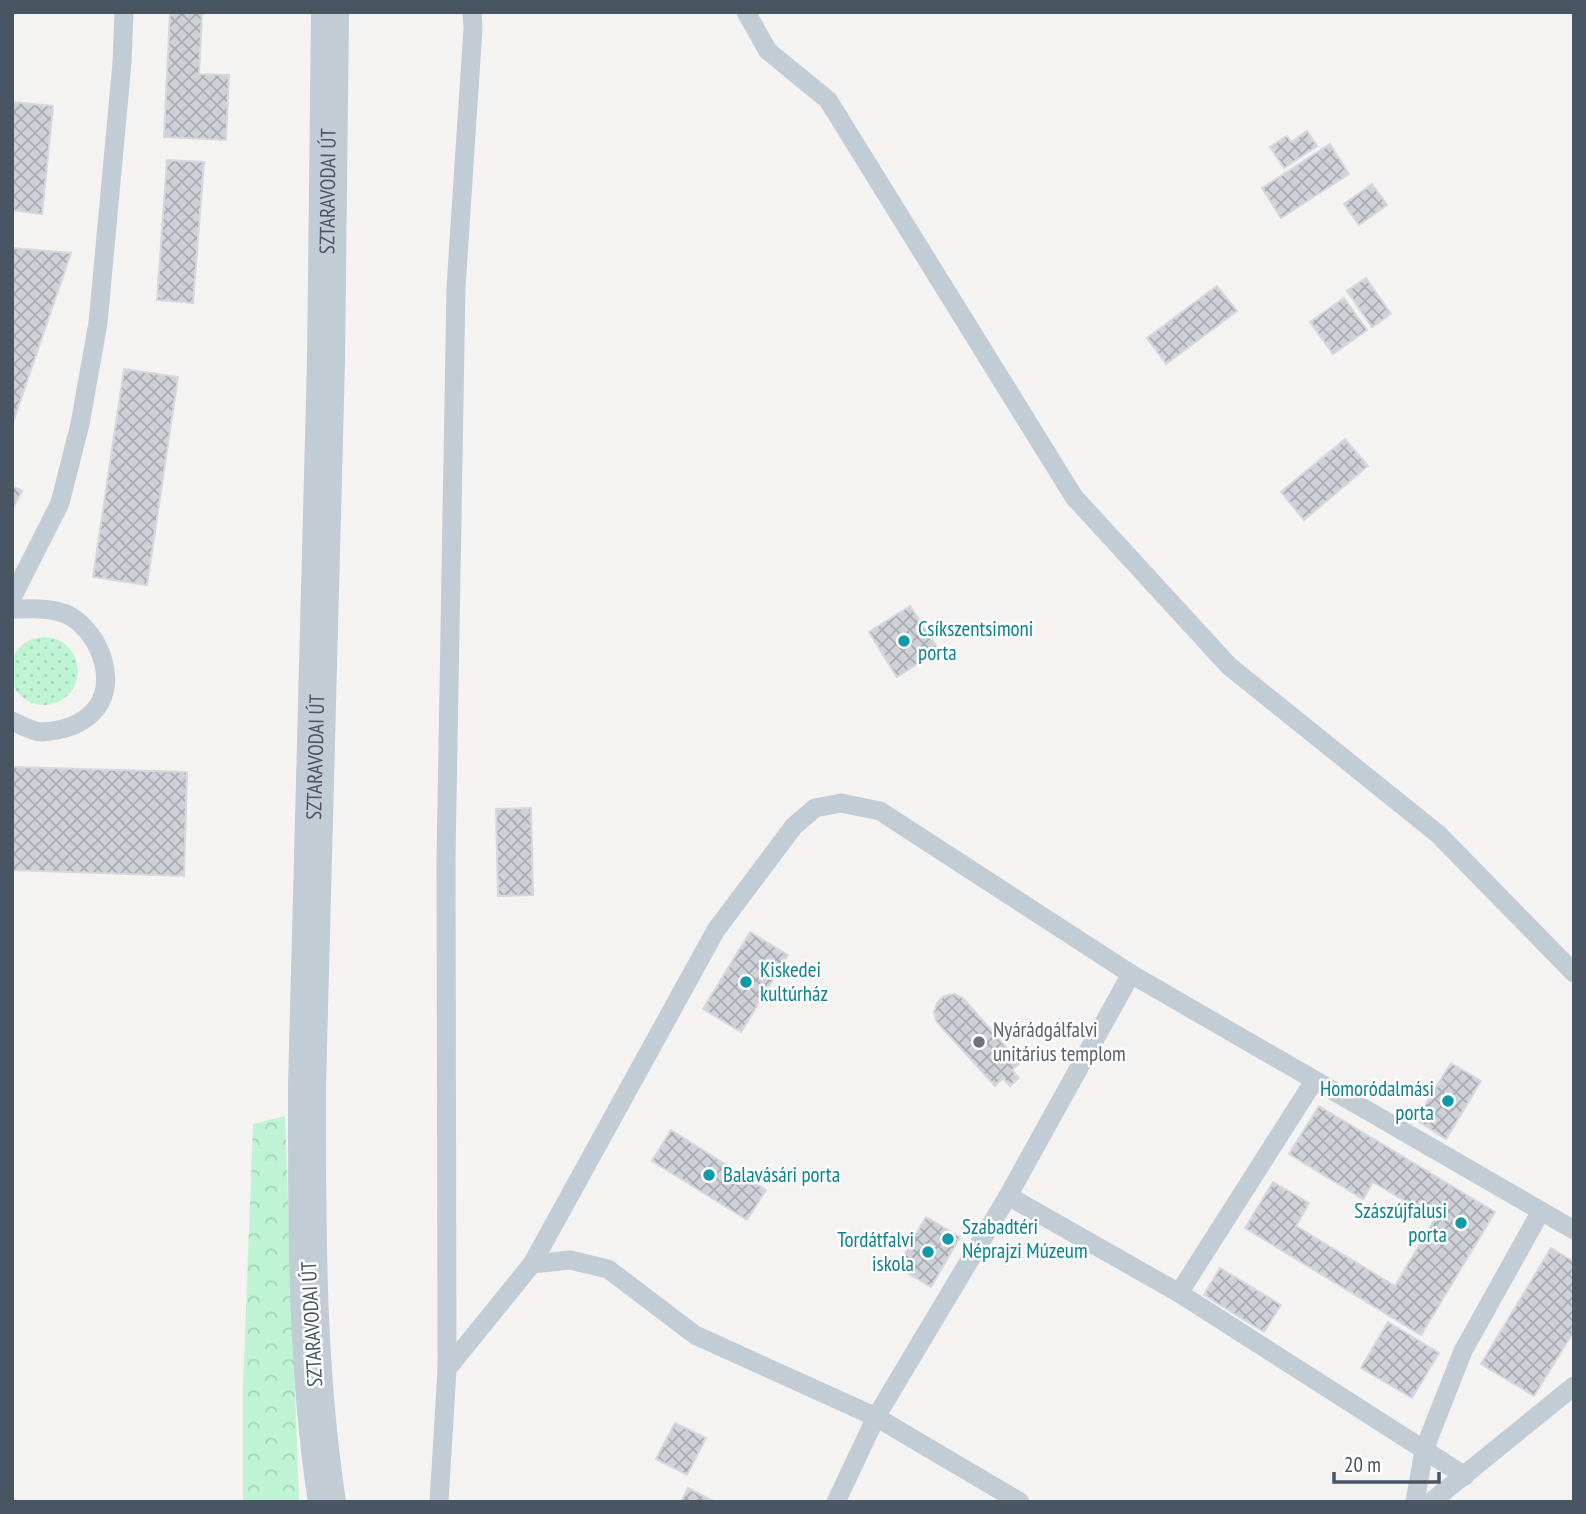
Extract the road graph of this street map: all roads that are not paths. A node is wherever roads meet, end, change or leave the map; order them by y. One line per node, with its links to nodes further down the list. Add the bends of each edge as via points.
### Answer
1 (124, 12): 5 (lane, via 98,323 80,424 60,503)
2 (330, 12): 21 (street, SZTARAVODAI ÚT, via 307,1086 312,1347)
3 (472, 12): 16 (lane, via 456,287 446,859)
4 (746, 12): 8 (lane, via 768,51 828,100 1074,498 1229,666 1438,834)
5 (12, 598)
6 (12, 609): 7 (lane, via 39,608 69,615 92,635 103,658 105,688 93,713 71,727 40,732)
7 (12, 721)
8 (1574, 973)
9 (1131, 974): 10 (lane); 11 (lane); 14 (lane, via 880,811 841,803 815,808 794,826 716,930)
10 (1314, 1081): 12 (lane); 15 (lane)
11 (1008, 1196): 15 (lane); 18 (lane)
12 (1541, 1211): 13 (lane); 19 (lane, via 1463,1351)
13 (1574, 1230)
14 (532, 1264): 16 (lane); 18 (lane, via 570,1260 607,1269 695,1335)
15 (1180, 1293): 19 (lane)
16 (447, 1369): 22 (lane)
17 (1574, 1386): 20 (lane)
18 (876, 1417): 23 (lane); 24 (lane)
19 (1424, 1450): 20 (lane); 25 (lane)
20 (1465, 1476): 26 (lane)
21 (327, 1502)
22 (439, 1502)
23 (836, 1502)
24 (1020, 1502)
25 (1415, 1502)
26 (1431, 1502)

